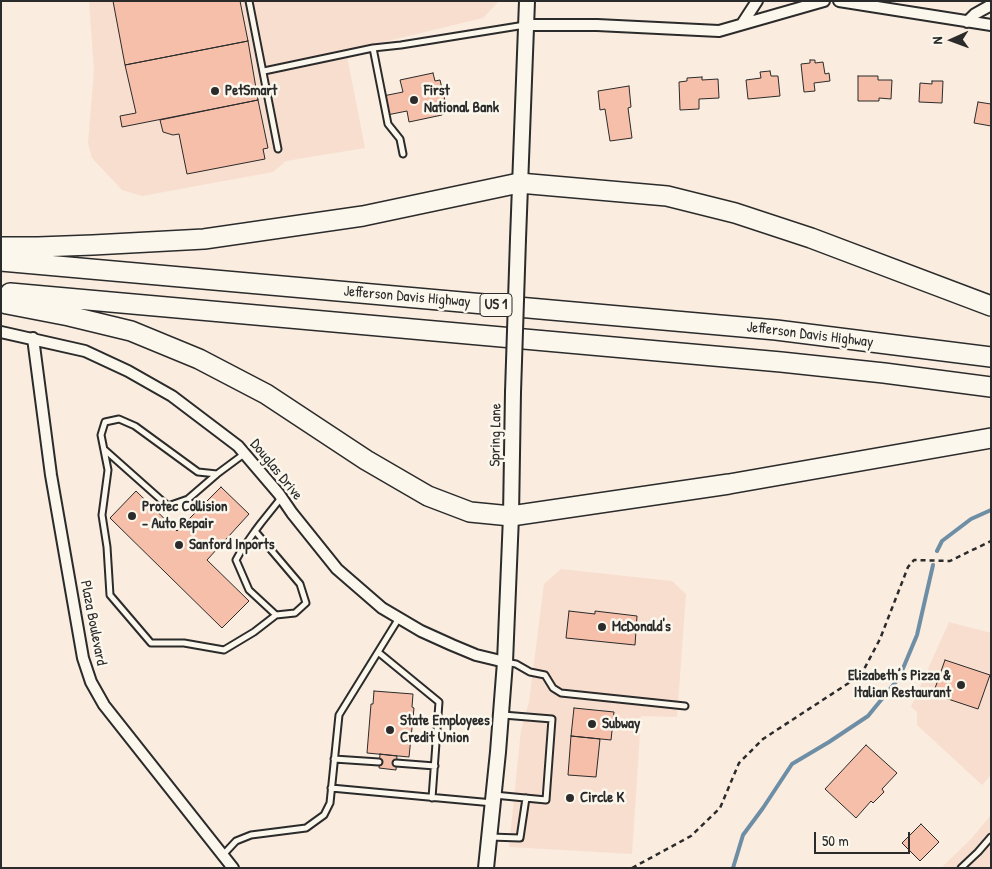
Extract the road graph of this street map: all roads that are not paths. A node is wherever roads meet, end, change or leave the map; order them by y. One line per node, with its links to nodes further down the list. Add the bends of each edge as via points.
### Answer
1 (249, 1): 12 (lane)
2 (527, 1): 9 (street, Spring Lane)
3 (757, 1): 8 (street)
4 (824, 1): 8 (street)
5 (839, 1): 7 (street)
6 (991, 5): 7 (street)
7 (967, 22): 10 (street)
8 (742, 24): 9 (street, via 718,31)
9 (526, 25): 11 (lane); 15 (street, Spring Lane)
10 (991, 25)
11 (373, 48): 12 (lane); 14 (lane, via 388,124 400,139)
12 (264, 71): 13 (lane)
13 (278, 149)
14 (404, 154)
15 (519, 183): 16 (highway, via 363,216 204,239); 20 (highway, via 666,196 735,213); 30 (street, Spring Lane, bridge)
16 (1, 247)
17 (1, 261): 23 (highway, Jefferson Davis Highway / US 1, via 766,329)
18 (1, 292): 24 (highway, Jefferson Davis Highway / US 1, via 742,358)
19 (1, 302): 30 (highway, via 131,331 199,359 266,394 366,460 428,496 470,512)
20 (991, 306)
21 (1, 332): 22 (street, Douglas Drive)
22 (33, 338): 27 (street, Douglas Drive, via 84,351 128,371 172,396); 48 (street, Plaza Boulevard, via 51,475 90,682 104,705)
23 (991, 357)
24 (991, 387)
25 (991, 438): 30 (highway, via 729,484)
26 (104, 450): 28 (lane, via 168,506 188,499); 28 (lane, via 101,436 105,422 119,419 135,426 198,472); 32 (lane, via 108,470 102,515 110,595 151,643 184,643 224,650)
27 (244, 454): 28 (lane); 29 (street, Douglas Drive)
28 (217, 474)
29 (281, 498): 31 (lane); 33 (street, Douglas Drive, via 336,569 382,608)
30 (511, 516): 35 (street, Spring Lane)
31 (255, 532): 32 (lane, via 236,560 249,590); 32 (lane, via 300,584 306,603 295,613)
32 (276, 615)
33 (399, 618): 34 (lane); 35 (street, Douglas Drive, via 452,645)
34 (378, 652): 38 (lane, via 339,715); 41 (lane, via 439,702)
35 (504, 662): 36 (lane, via 545,675 553,688 561,693); 37 (street, Spring Lane)
36 (685, 706)
37 (501, 714): 44 (lane, via 552,719 546,800); 45 (street, Spring Lane)
38 (334, 759): 39 (lane); 42 (lane)
39 (379, 762)
40 (396, 763): 41 (lane)
41 (435, 766): 43 (lane)
42 (331, 788): 43 (lane); 48 (lane, via 330,803 324,815 306,828 251,835 236,841)
43 (432, 798): 45 (lane)
44 (526, 798): 45 (lane); 46 (lane, via 520,838)
45 (494, 799): 46 (street, Spring Lane)
46 (489, 837): 50 (street, Spring Lane)
47 (991, 837): 51 (lane)
48 (223, 855): 49 (street, Plaza Boulevard)
49 (233, 868)
50 (486, 868)
51 (961, 868)

